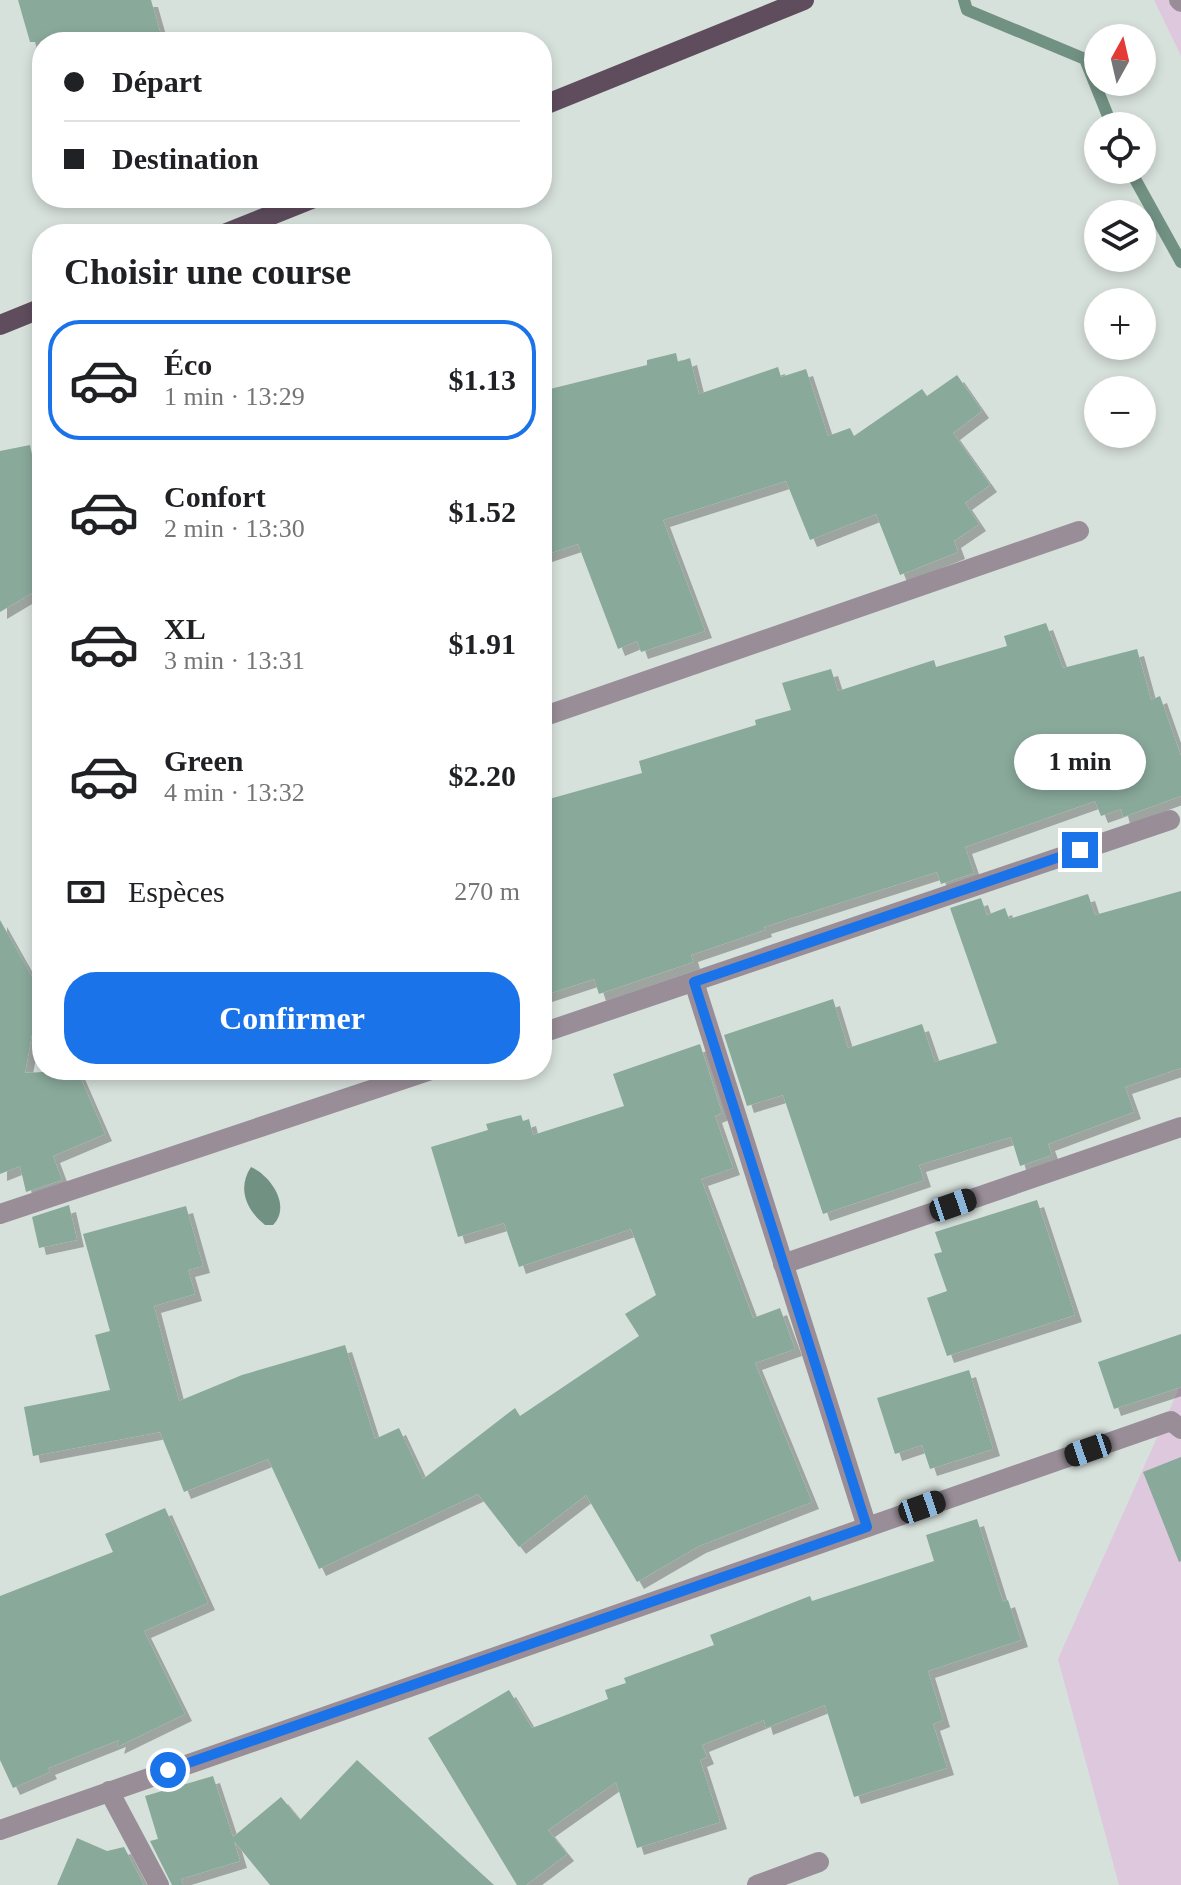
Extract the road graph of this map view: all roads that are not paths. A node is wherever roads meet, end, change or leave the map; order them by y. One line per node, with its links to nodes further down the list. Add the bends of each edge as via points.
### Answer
1 (804, 0): 2 (main road)
2 (552, 102)
3 (289, 208): 4 (main road)
4 (249, 224)
5 (32, 312): 6 (main road)
6 (0, 325)
7 (1079, 531): 8 (street)
8 (552, 714)
9 (1170, 820): 10 (street)
10 (694, 982): 11 (street); 15 (street)
11 (552, 1030)
12 (401, 1080): 14 (street)
13 (1181, 1127): 15 (street)
14 (0, 1214)
15 (783, 1264): 17 (street)
16 (1181, 1429): 17 (street, via 1171,1421)
17 (867, 1527): 18 (street)
18 (109, 1791): 19 (street); 21 (street)
19 (0, 1830)
20 (819, 1862): 22 (street)
21 (159, 1885)
22 (757, 1885)

